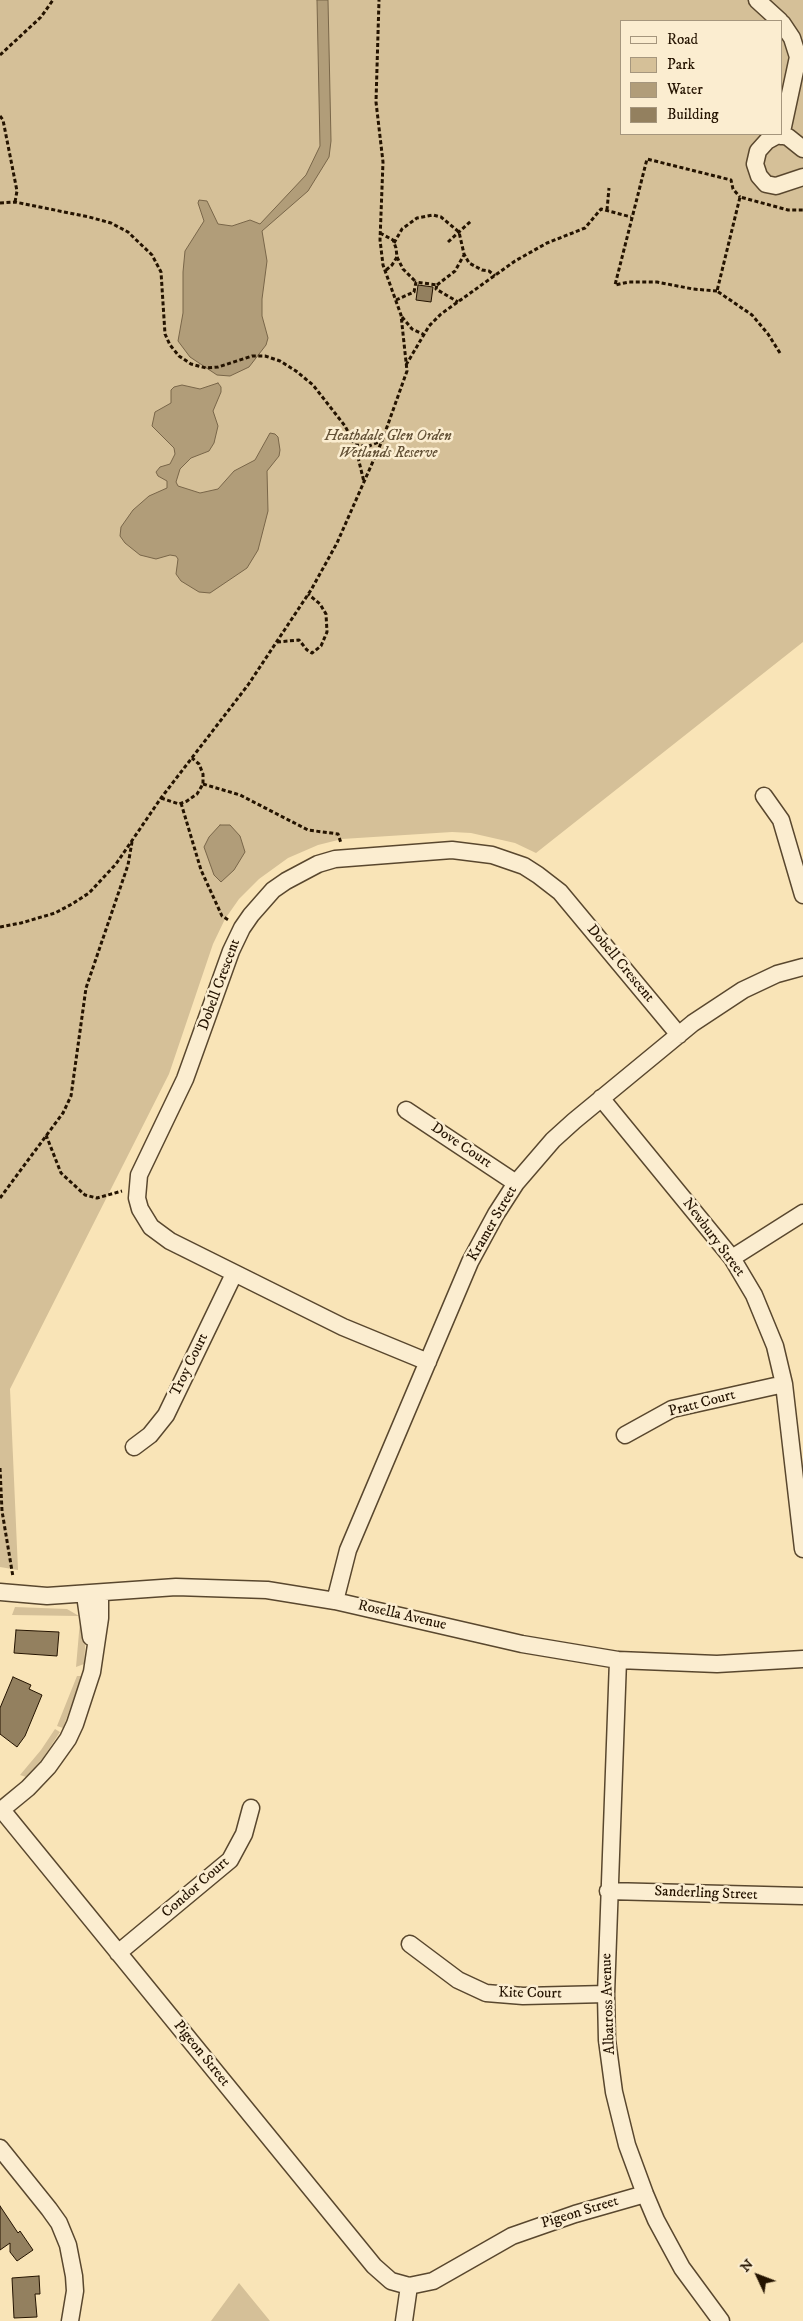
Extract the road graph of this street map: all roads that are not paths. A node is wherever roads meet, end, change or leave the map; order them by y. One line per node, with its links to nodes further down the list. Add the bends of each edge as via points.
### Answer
1 (757, 0): 2 (street)
2 (779, 20)
3 (783, 25): 4 (street, via 792,38 798,57)
4 (783, 131)
5 (782, 136): 6 (street); 7 (street, via 767,141 758,151 755,164 759,176 766,184 776,186)
6 (803, 150)
7 (803, 177)
8 (764, 796): 9 (street, via 781,820)
9 (803, 895)
10 (803, 967): 11 (street, Kramer Street, via 743,990)
11 (679, 1035): 12 (street, Kramer Street); 17 (street, Dobell Crescent, via 570,903 549,882 524,866 492,855 452,850 346,856 318,864 286,881 261,902 242,928 195,1056 143,1164 137,1185 140,1209 150,1227)
12 (601, 1098): 14 (street, Kramer Street, via 553,1140); 16 (street, Newbury Street)
13 (406, 1110): 14 (street, Dove Court)
14 (516, 1183): 18 (street, Kramer Street, via 482,1238)
15 (803, 1213): 16 (street)
16 (732, 1258): 19 (street, Newbury Street, via 754,1295 775,1346)
17 (234, 1274): 18 (street, Dobell Crescent, via 342,1327); 22 (street, Troy Court, via 166,1415)
18 (428, 1362): 26 (street, Kramer Street, via 348,1550)
19 (784, 1384): 20 (street, Newbury Street); 21 (street, Pratt Court, via 672,1409)
20 (797, 1428): 23 (street, Newbury Street)
21 (625, 1435)
22 (134, 1447)
23 (803, 1549)
24 (8, 1593): 25 (street, Rosella Avenue)
25 (93, 1594): 26 (street, Rosella Avenue, via 221,1587 276,1591); 30 (street, via 100,1618 82,1707 68,1739 36,1780)
26 (335, 1601): 28 (street, Rosella Avenue, via 522,1644)
27 (803, 1659): 28 (street, Rosella Avenue, via 717,1664)
28 (618, 1660): 31 (street, Albatross Avenue)
29 (251, 1808): 34 (street, Condor Court, via 244,1834 230,1860)
30 (1, 1811): 34 (street, Pigeon Street)
31 (608, 1891): 32 (street, Sanderling Street); 35 (street, Albatross Avenue)
32 (803, 1896)
33 (410, 1944): 35 (street, Kite Court, via 458,1980 486,1992 523,1996)
34 (118, 1953): 38 (street, Pigeon Street, via 374,2266 391,2281)
35 (606, 1994): 37 (street, Albatross Avenue, via 607,2040 614,2092)
36 (0, 2148): 39 (street, via 49,2209 66,2239 75,2291)
37 (644, 2194): 38 (street, Pigeon Street, via 512,2236 433,2281); 41 (street, Albatross Avenue, via 682,2268)
38 (409, 2286): 40 (street)
39 (70, 2321)
40 (404, 2321)
41 (721, 2321)

